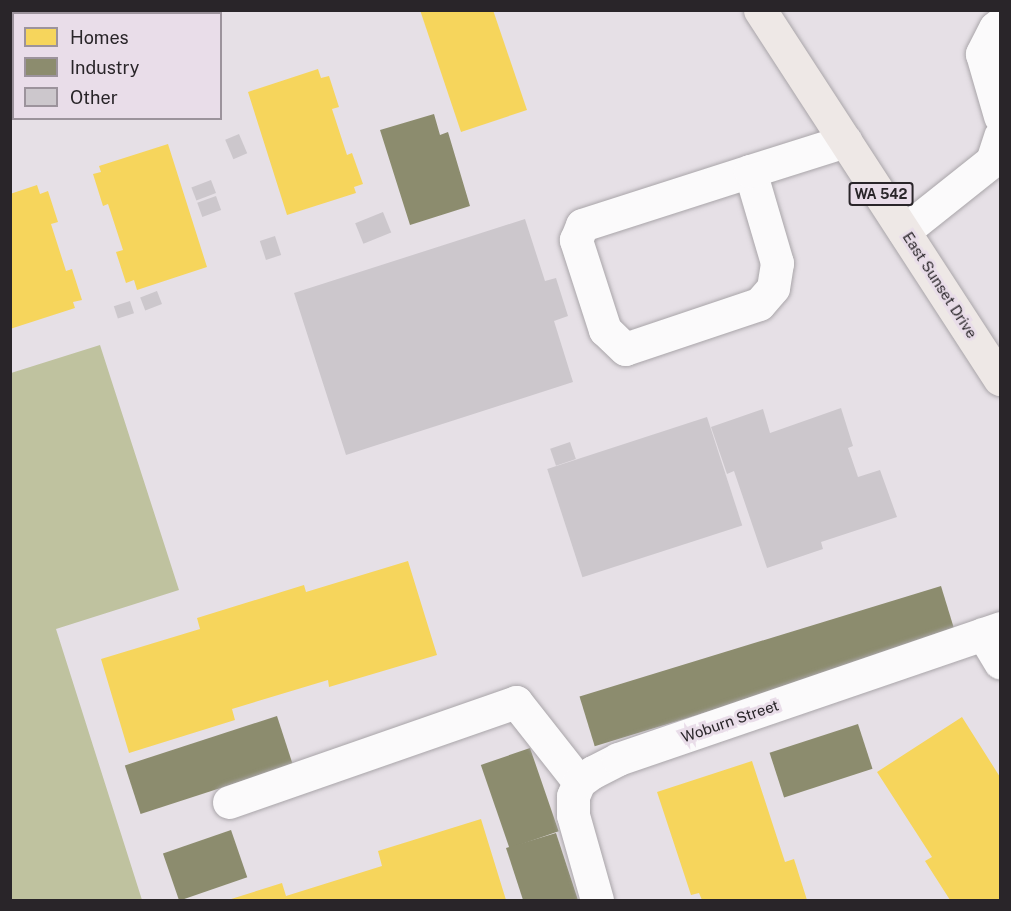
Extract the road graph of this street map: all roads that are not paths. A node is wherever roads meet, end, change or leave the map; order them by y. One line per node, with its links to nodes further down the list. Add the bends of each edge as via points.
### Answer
1 (760, 10): 5 (main road, East Sunset Drive / WA 542)
2 (1000, 24): 3 (lane, via 982,54)
3 (1000, 116)
4 (1000, 136): 7 (lane, via 992,161)
5 (845, 141): 6 (lane); 7 (main road, East Sunset Drive / WA 542)
6 (750, 171): 6 (lane, via 582,225 576,240 605,330 625,349 759,304 773,288 777,264)
7 (904, 231): 8 (main road, East Sunset Drive / WA 542)
8 (1000, 379)
9 (992, 631): 10 (lane); 11 (lane, Woburn Street, via 618,759)
10 (1000, 662)
11 (579, 782): 12 (lane, via 516,702); 13 (lane, via 573,796 573,815)
12 (229, 802)
13 (597, 900)

